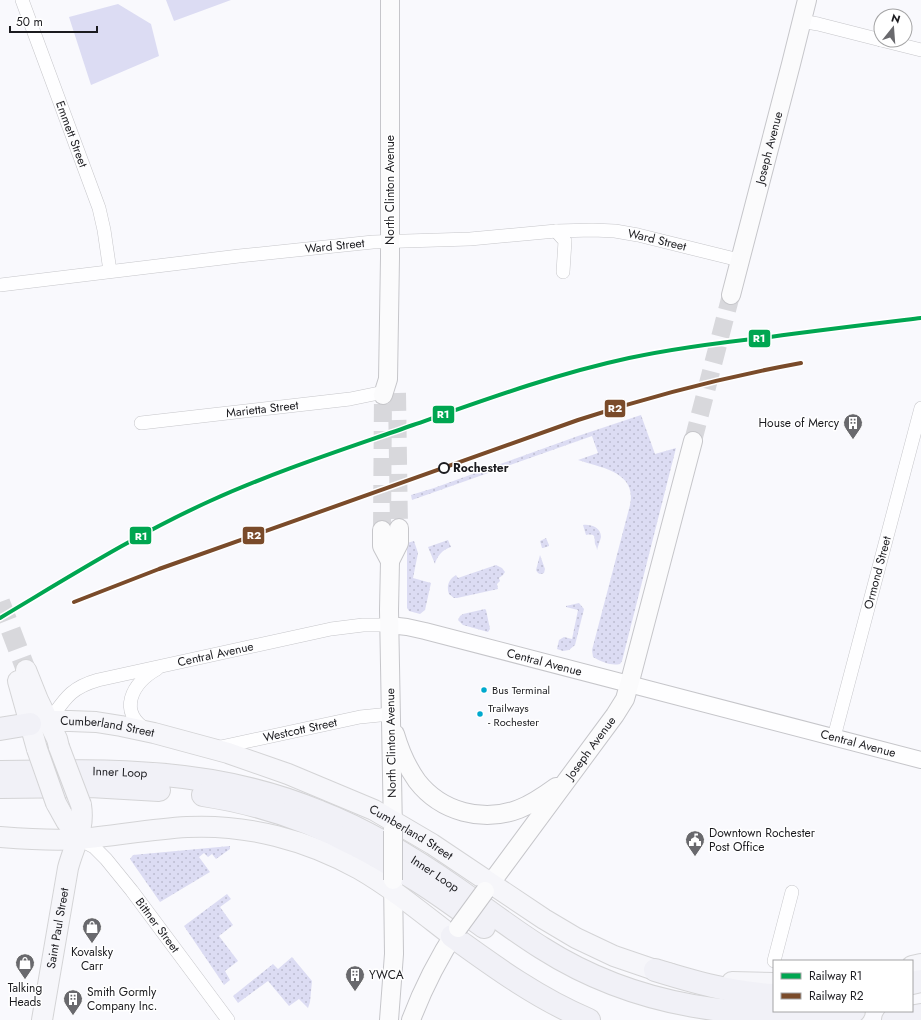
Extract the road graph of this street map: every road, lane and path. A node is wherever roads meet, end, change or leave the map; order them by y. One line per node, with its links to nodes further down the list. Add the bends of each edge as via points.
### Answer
1 (22, 0): 9 (street, Emmett Street, via 99,208)
2 (390, 0): 7 (main road, North Clinton Avenue)
3 (806, 0): 4 (main road, Joseph Avenue)
4 (801, 21): 5 (street); 8 (main road, Joseph Avenue)
5 (873, 38)
6 (556, 231): 7 (street, Ward Street); 8 (street, Ward Street, via 615,231); 10 (street, via 565,242)
7 (390, 241): 9 (street, Ward Street); 13 (main road, North Clinton Avenue)
8 (739, 260): 12 (main road, Joseph Avenue)
9 (110, 271): 11 (street, Ward Street)
10 (563, 272)
11 (0, 285)
12 (731, 294)
13 (388, 390): 15 (street, Marietta Street, via 350,399)
14 (921, 408): 26 (street, Ormond Street)
15 (141, 423)
16 (693, 441): 21 (main road, Joseph Avenue)
17 (390, 529): 18 (main road, North Clinton Avenue, via 399,544 390,561)
18 (389, 626): 19 (street, Central Avenue, via 363,625 331,629); 21 (street, Central Avenue, via 421,630); 22 (main road, North Clinton Avenue)
19 (164, 666): 23 (street, Central Avenue, via 86,684 70,694); 25 (street, Central Avenue, via 150,673 139,684 134,690 131,703 136,720 143,728)
20 (21, 672): 23 (main road, Saint Paul Street, via 24,698)
21 (629, 685): 26 (street, Central Avenue); 29 (main road, Joseph Avenue, via 620,707)
22 (390, 714): 27 (street, Westcott Street, via 360,717); 29 (main road, via 402,755 418,782 439,801 461,812 491,815 520,809 549,792); 32 (main road, North Clinton Avenue)
23 (39, 722): 24 (highway); 25 (main road, Cumberland Street, via 96,722); 34 (main road, Saint Paul Street, bridge, via 37,749 56,803); 34 (main road, Saint Paul Street, bridge, via 57,739 81,805 82,820)
24 (0, 729)
25 (154, 733): 27 (main road, Cumberland Street)
26 (834, 737): 28 (street, Central Avenue)
27 (211, 749): 32 (main road, Cumberland Street, via 248,759 307,781 374,810)
28 (921, 760)
29 (574, 770): 36 (main road, Joseph Avenue)
30 (0, 772): 42 (highway, Inner Loop, via 80,771 152,774 208,780 258,790 319,811 380,840 437,875 542,948 617,987 658,1001 721,1014 805,1017)
31 (0, 788): 49 (highway, Inner Loop, via 90,786 174,791 215,796 277,812 316,826 381,860 425,886 555,974 613,1002)
32 (392, 826): 35 (main road, North Clinton Avenue, bridge); 36 (main road, Cumberland Street, via 432,844)
33 (0, 837): 34 (main road)
34 (78, 839): 35 (main road, via 189,827 251,831 312,847); 44 (main road, Saint Paul Street, via 68,868); 45 (street, Bittner Street, via 94,847 106,859)
35 (394, 886): 38 (main road); 46 (main road, North Clinton Avenue, via 394,954)
36 (488, 887): 38 (main road, Joseph Avenue, bridge); 40 (main road, Cumberland Street, via 576,938 614,956)
37 (792, 892): 39 (street)
38 (455, 932): 47 (main road, Joseph Avenue, via 432,972); 48 (highway, via 532,992)
39 (775, 960)
40 (655, 970): 41 (highway, via 745,993)
41 (773, 987)
42 (846, 1012)
43 (921, 1015): 50 (highway)
44 (42, 1020)
45 (228, 1020)
46 (389, 1020)
47 (411, 1020)
48 (589, 1020)
49 (671, 1020)
50 (893, 1020)

